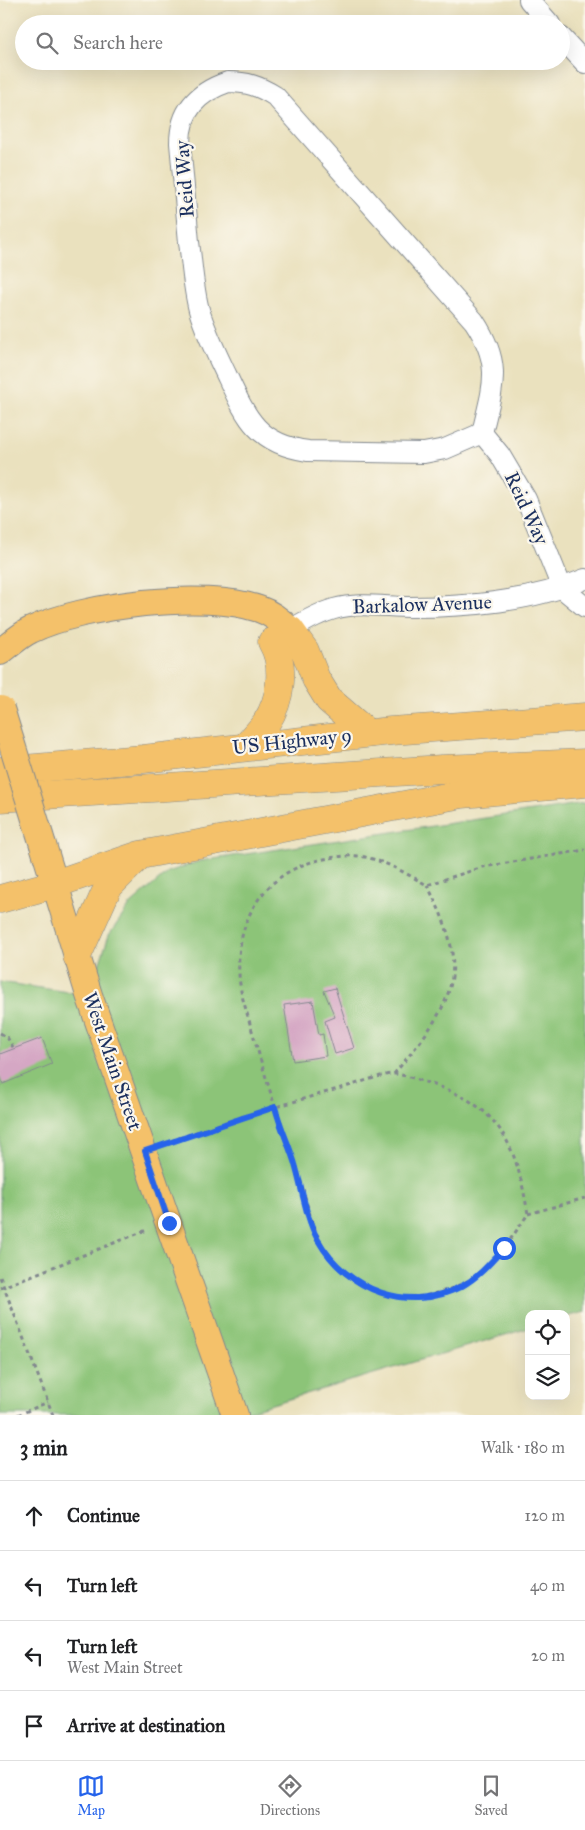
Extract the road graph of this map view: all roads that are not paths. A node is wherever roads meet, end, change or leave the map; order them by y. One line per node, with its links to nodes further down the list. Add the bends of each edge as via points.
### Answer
1 (529, 0): 2 (street)
2 (542, 15)
3 (570, 46): 4 (street)
4 (585, 63)
5 (482, 433): 5 (street, Reid Way, via 494,380 490,349 474,321 275,96 246,82 228,82 201,94 185,114 180,132 193,283 208,336 245,416 271,440 290,448 424,453); 7 (street, Reid Way, via 526,499)
6 (585, 579): 7 (street, Barkalow Avenue)
7 (562, 588): 8 (street); 9 (street, Barkalow Avenue, via 453,606 355,605 333,609)
8 (585, 606)
9 (281, 636): 10 (main road, via 278,619 260,609 233,602 169,602 79,615 30,630); 13 (highway, via 305,651 316,679 330,700); 14 (highway, via 281,674 276,700 266,722)
10 (0, 652)
11 (1, 707): 20 (main road, West Main Street, bridge)
12 (585, 717): 13 (highway, US Highway 9)
13 (367, 733): 14 (highway, US Highway 9)
14 (246, 747): 16 (highway, US Highway 9)
15 (585, 763): 18 (highway, US Highway 9, via 442,769)
16 (0, 771)
17 (585, 783): 19 (highway, via 462,794)
18 (0, 798)
19 (140, 855): 20 (highway); 22 (highway, via 108,887)
20 (55, 884): 21 (highway); 22 (main road, West Main Street)
21 (0, 899)
22 (77, 956): 23 (main road, West Main Street)
23 (235, 1415)

